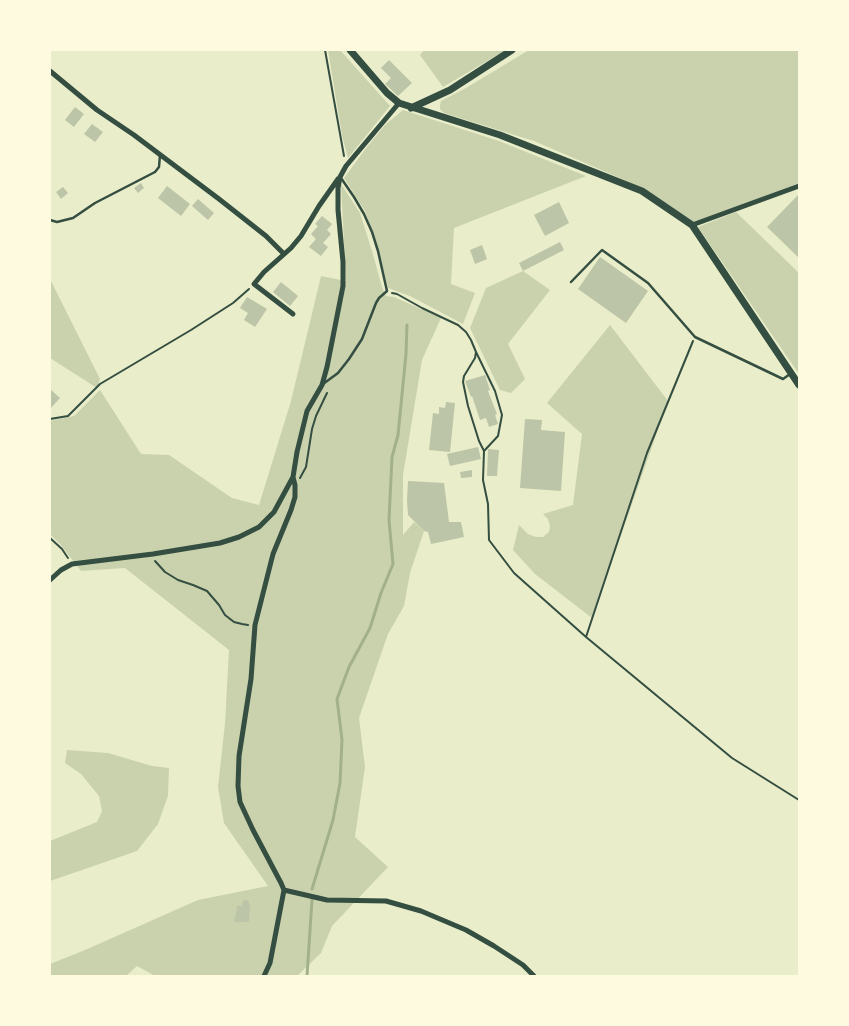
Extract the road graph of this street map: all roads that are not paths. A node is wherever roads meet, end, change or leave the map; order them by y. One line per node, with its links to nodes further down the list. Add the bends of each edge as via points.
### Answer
1 (350, 50): 4 (street)
2 (512, 50): 5 (street, via 450,90)
3 (50, 71): 6 (street, via 97,110)
4 (398, 103): 5 (street); 7 (street)
5 (411, 108): 10 (street, via 500,135 642,191)
6 (160, 154): 9 (lane, via 159,167 155,172 73,218 57,222); 11 (street, via 266,236)
7 (340, 177): 11 (street); 15 (street, via 338,210 343,286); 15 (lane, via 372,232 387,292 379,298 362,339 349,359)
8 (799, 186): 10 (street)
9 (50, 220)
10 (692, 225): 14 (street)
11 (284, 254): 13 (street, via 254,284)
12 (572, 282): 14 (lane, via 602,250 648,283 695,337 783,379)
13 (292, 314)
14 (792, 374): 16 (street)
15 (322, 385): 17 (street, via 307,411)
16 (799, 385)
17 (293, 477): 18 (street, via 274,512 259,527 239,537 153,554 72,564); 19 (street, via 295,497 273,554 255,625 238,786 245,815)
18 (50, 580)
19 (284, 890): 20 (street, via 270,963); 21 (street, via 327,900 386,901 421,911 494,946)
20 (264, 976)
21 (534, 976)

